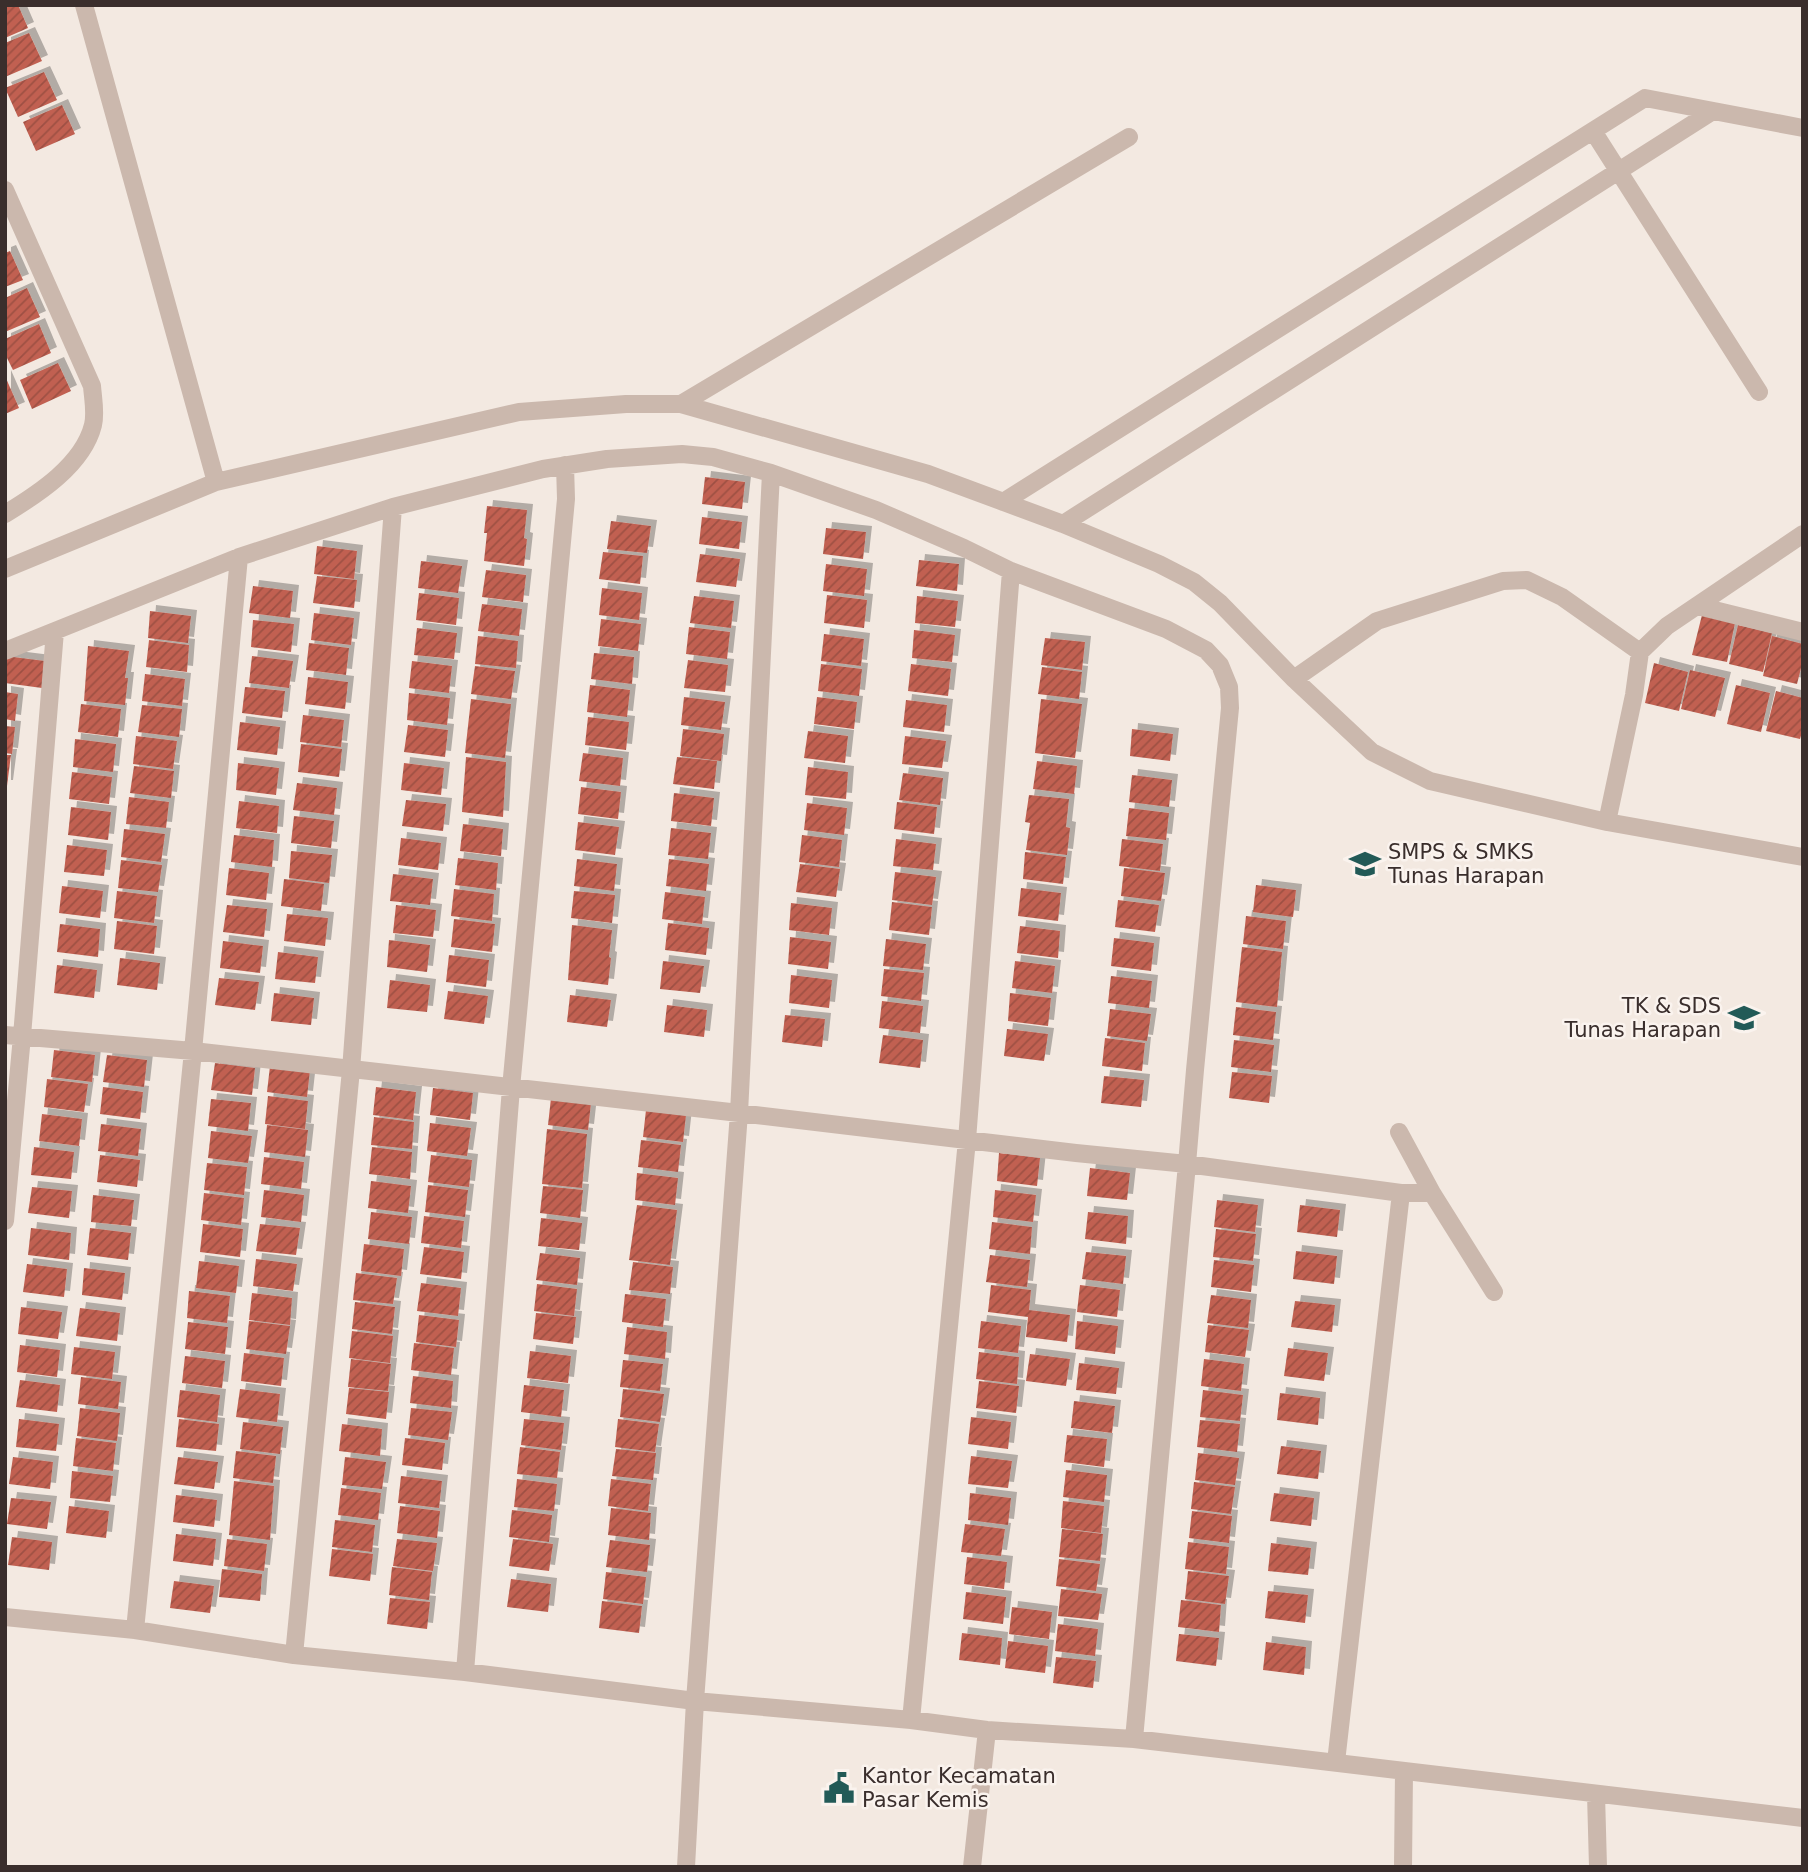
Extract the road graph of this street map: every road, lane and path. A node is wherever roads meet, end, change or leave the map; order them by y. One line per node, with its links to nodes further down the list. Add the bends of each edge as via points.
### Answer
1 (84, 5): 12 (street)
2 (1713, 111): 3 (street); 4 (street, via 1645,98); 6 (street)
3 (1803, 128)
4 (1593, 131): 6 (street); 13 (street)
5 (1129, 136): 9 (street)
6 (1618, 171): 8 (street); 16 (street)
7 (5, 190): 15 (street, via 92,386 94,405 93,424 83,448 57,478)
8 (1759, 392)
9 (681, 404): 12 (street, via 519,412); 13 (street, via 928,474)
10 (565, 466): 11 (street, via 682,454); 14 (street); 32 (street, via 566,499)
11 (771, 472): 20 (street, via 908,523); 33 (street)
12 (216, 482): 19 (street)
13 (1003, 502): 16 (street)
14 (393, 507): 18 (street); 31 (street)
15 (5, 514)
16 (1063, 524): 26 (street, via 1194,582)
17 (1803, 534): 21 (street)
18 (239, 556): 22 (street); 30 (street)
19 (5, 569)
20 (1011, 571): 35 (street); 36 (street, via 1166,629 1206,650 1220,665 1229,687)
21 (1698, 606): 23 (street); 25 (street, via 1667,626)
22 (55, 631): 24 (street); 29 (street)
23 (1803, 632)
24 (5, 651)
25 (1640, 652): 26 (street, via 1562,597 1527,580 1503,580 1377,621); 27 (street)
26 (1294, 679): 27 (street, via 1372,752 1430,781)
27 (1607, 822): 28 (street)
28 (1803, 857)
29 (14, 1036): 30 (street); 39 (street)
30 (193, 1051): 31 (street); 42 (street)
31 (351, 1070): 32 (street); 43 (street)
32 (511, 1088): 33 (street); 44 (street)
33 (739, 1113): 35 (street); 45 (street)
34 (1399, 1132): 38 (street)
35 (967, 1140): 36 (street); 46 (street)
36 (1187, 1164): 37 (street); 48 (street)
37 (1401, 1192): 38 (street); 49 (street)
38 (1432, 1192): 40 (street)
39 (5, 1221)
40 (1494, 1292)
41 (5, 1617): 42 (street)
42 (135, 1630): 43 (street)
43 (294, 1655): 44 (street)
44 (465, 1672): 45 (street)
45 (695, 1701): 46 (street); 53 (street)
46 (911, 1720): 47 (street)
47 (987, 1730): 48 (street); 54 (street)
48 (1134, 1739): 49 (street)
49 (1336, 1762): 50 (street)
50 (1404, 1772): 51 (street); 55 (street)
51 (1596, 1794): 52 (street); 56 (street)
52 (1803, 1818)
53 (686, 1867)
54 (972, 1867)
55 (1403, 1867)
56 (1598, 1867)

